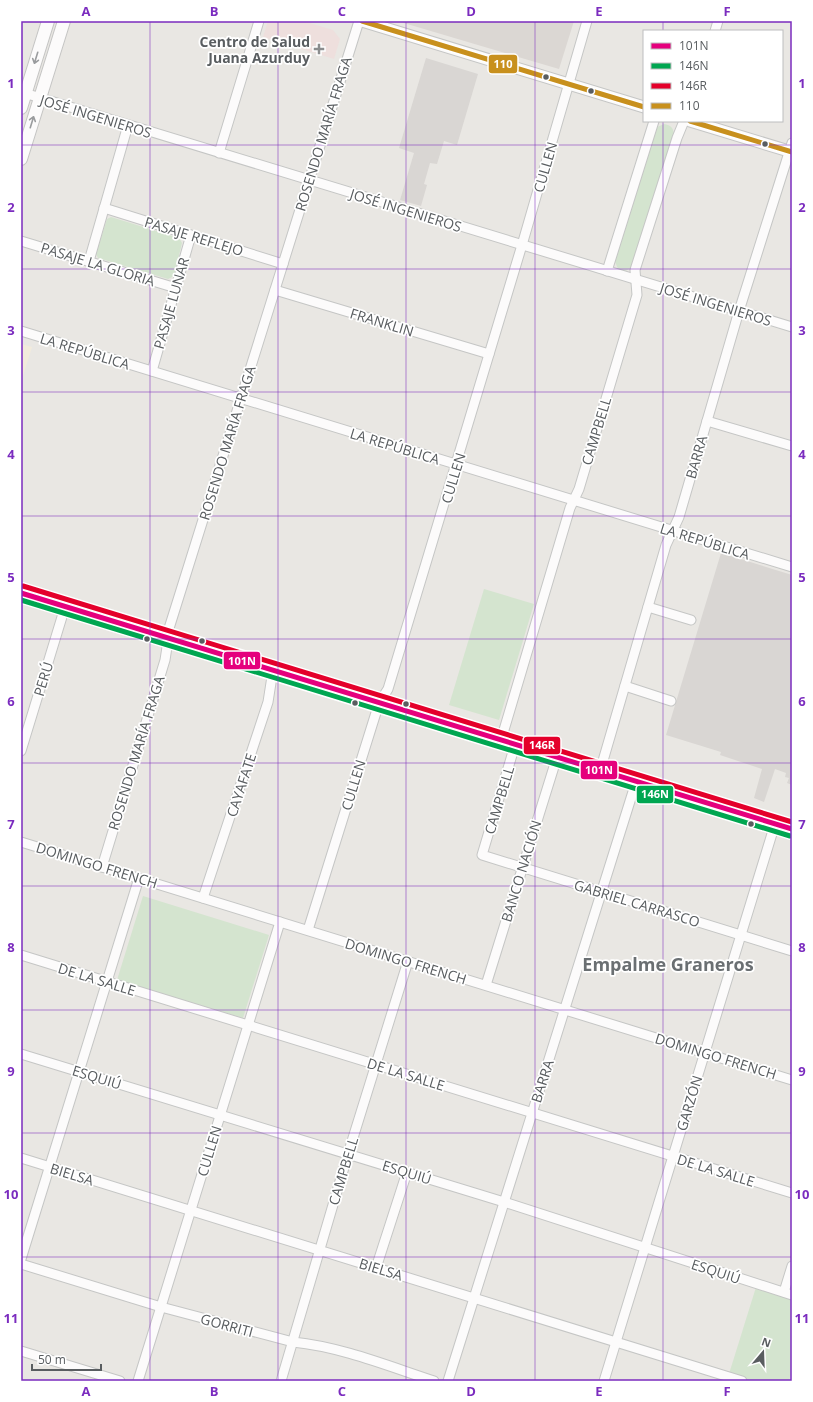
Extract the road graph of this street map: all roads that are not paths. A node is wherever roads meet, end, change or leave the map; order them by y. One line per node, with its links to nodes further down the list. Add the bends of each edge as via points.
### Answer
1 (48, 21): 8 (main road, one-way to 8)
2 (64, 21): 9 (main road)
3 (259, 21): 17 (street)
4 (359, 21): 19 (street, ROSENDO MARÍA FRAGA)
5 (362, 21): 7 (street)
6 (587, 21): 7 (street, CULLEN)
7 (569, 84): 10 (street); 23 (street, CULLEN)
8 (23, 93): 9 (street, JOSÉ INGENIEROS); 11 (main road)
9 (40, 98): 15 (street, JOSÉ INGENIEROS); 18 (main road, one-way to 9)
10 (643, 107)
11 (21, 108)
12 (654, 122): 26 (street)
13 (684, 122): 27 (street, CAMPBELL, via 637,262)
14 (694, 122): 16 (street)
15 (128, 125): 17 (street, JOSÉ INGENIEROS); 20 (street)
16 (791, 149): 30 (street, BARRA)
17 (218, 153): 19 (street, JOSÉ INGENIEROS)
18 (21, 159)
19 (309, 180): 23 (street, JOSÉ INGENIEROS); 25 (street, ROSENDO MARÍA FRAGA)
20 (104, 208): 21 (street, PASAJE REFLEJO); 24 (street)
21 (191, 235): 25 (street, PASAJE REFLEJO); 28 (street, PASAJE LUNAR)
22 (21, 241): 24 (street, PASAJE LA GLORIA)
23 (522, 245): 26 (street, JOSÉ INGENIEROS); 33 (street, CULLEN)
24 (89, 261): 28 (street, PASAJE LA GLORIA)
25 (283, 264): 29 (street, ROSENDO MARÍA FRAGA)
26 (607, 271): 27 (street, JOSÉ INGENIEROS)
27 (635, 279): 30 (street, JOSÉ INGENIEROS); 39 (street, CAMPBELL, via 637,295)
28 (176, 288): 34 (street, PASAJE LUNAR)
29 (275, 290): 33 (street, FRANKLIN); 35 (street, ROSENDO MARÍA FRAGA)
30 (739, 311): 31 (street, JOSÉ INGENIEROS); 36 (street, BARRA)
31 (792, 327)
32 (21, 331): 34 (street, LA REPÚBLICA)
33 (489, 354): 38 (street, CULLEN)
34 (152, 371): 35 (street, LA REPÚBLICA)
35 (241, 398): 38 (street, LA REPÚBLICA); 46 (street, ROSENDO MARÍA FRAGA)
36 (707, 420): 37 (street); 40 (street, BARRA, via 679,517)
37 (792, 446)
38 (457, 464): 39 (street, LA REPÚBLICA); 50 (street, CULLEN, via 388,689)
39 (574, 500): 40 (street, LA REPÚBLICA); 51 (street, CAMPBELL)
40 (672, 531): 41 (street, LA REPÚBLICA); 44 (street, BARRA)
41 (792, 567)
42 (21, 593): 43 (main road)
43 (65, 607): 46 (main road); 53 (street, PERÚ)
44 (648, 607): 45 (street); 48 (street, BARRA)
45 (691, 620)
46 (166, 638): 47 (main road); 61 (street, ROSENDO MARÍA FRAGA, via 165,660)
47 (273, 670): 50 (main road); 65 (street, CAYAFATE, via 268,702)
48 (625, 686): 49 (street); 55 (street, BARRA)
49 (671, 701)
50 (379, 703): 51 (main road); 67 (street, CULLEN)
51 (501, 740): 52 (main road)
52 (515, 745): 54 (main road); 60 (street, CAMPBELL)
53 (21, 751)
54 (557, 757): 55 (main road); 62 (street, BANCO NACIÓN)
55 (600, 770): 56 (main road)
56 (636, 782): 57 (main road); 64 (street, BARRA)
57 (775, 824): 58 (main road); 68 (street, GARZÓN)
58 (792, 829)
59 (21, 842): 61 (street, DOMINGO FRENCH)
60 (482, 855): 62 (street, GABRIEL CARRASCO)
61 (102, 867): 63 (street, DOMINGO FRENCH)
62 (522, 868): 64 (street, GABRIEL CARRASCO); 73 (street, BANCO NACIÓN)
63 (139, 878): 65 (street, DOMINGO FRENCH); 72 (street)
64 (601, 892): 68 (street, GABRIEL CARRASCO); 74 (street, BARRA)
65 (203, 898): 66 (street, DOMINGO FRENCH)
66 (280, 922): 67 (street, DOMINGO FRENCH); 75 (street, CULLEN)
67 (308, 930): 71 (street, DOMINGO FRENCH)
68 (741, 935): 69 (street, GABRIEL CARRASCO); 76 (street, GARZÓN)
69 (792, 951)
70 (21, 955): 72 (street, DE LA SALLE)
71 (408, 961): 73 (street, DOMINGO FRENCH); 78 (street, CAMPBELL)
72 (107, 982): 75 (street, DE LA SALLE); 79 (street)
73 (486, 985): 74 (street, DOMINGO FRENCH)
74 (564, 1009): 76 (street, DOMINGO FRENCH); 81 (street, BARRA)
75 (248, 1026): 78 (street, DE LA SALLE); 82 (street, CULLEN)
76 (705, 1053): 80 (street, DOMINGO FRENCH); 84 (street, GARZÓN)
77 (21, 1054): 79 (street, ESQUIÚ)
78 (375, 1065): 81 (street, DE LA SALLE); 83 (street, CAMPBELL)
79 (79, 1072): 82 (street, ESQUIÚ); 86 (street)
80 (792, 1080)
81 (532, 1113): 84 (street, DE LA SALLE); 89 (street, BARRA)
82 (220, 1115): 83 (street, ESQUIÚ); 90 (street, CULLEN)
83 (348, 1154): 87 (street, ESQUIÚ); 92 (street, CAMPBELL)
84 (673, 1156): 88 (street, DE LA SALLE); 91 (street, GARZÓN)
85 (21, 1158): 86 (street, BIELSA)
86 (50, 1167): 90 (street, BIELSA); 93 (street)
87 (407, 1172): 89 (street, ESQUIÚ); 96 (street)
88 (792, 1193)
89 (504, 1202): 91 (street, ESQUIÚ); 98 (street, BARRA)
90 (191, 1210): 92 (street, BIELSA); 99 (street, CULLEN)
91 (645, 1248): 97 (street, ESQUIÚ); 101 (street, GARZÓN)
92 (319, 1250): 96 (street, BIELSA); 100 (street, CAMPBELL)
93 (21, 1259)
94 (21, 1264): 99 (street, GORRITI)
95 (792, 1266): 97 (street)
96 (376, 1268): 98 (street, BIELSA)
97 (788, 1294)
98 (474, 1298): 101 (street, BIELSA); 107 (street, BARRA)
99 (161, 1307): 100 (street, GORRITI); 104 (street, CULLEN)
100 (293, 1342): 105 (street, CAMPBELL); 106 (street, GORRITI, via 315,1344 352,1354)
101 (616, 1342): 108 (street, GARZÓN); 109 (street, BIELSA)
102 (21, 1351): 103 (street)
103 (120, 1381)
104 (138, 1381)
105 (281, 1381)
106 (434, 1381)
107 (448, 1381)
108 (604, 1381)
109 (742, 1381)

